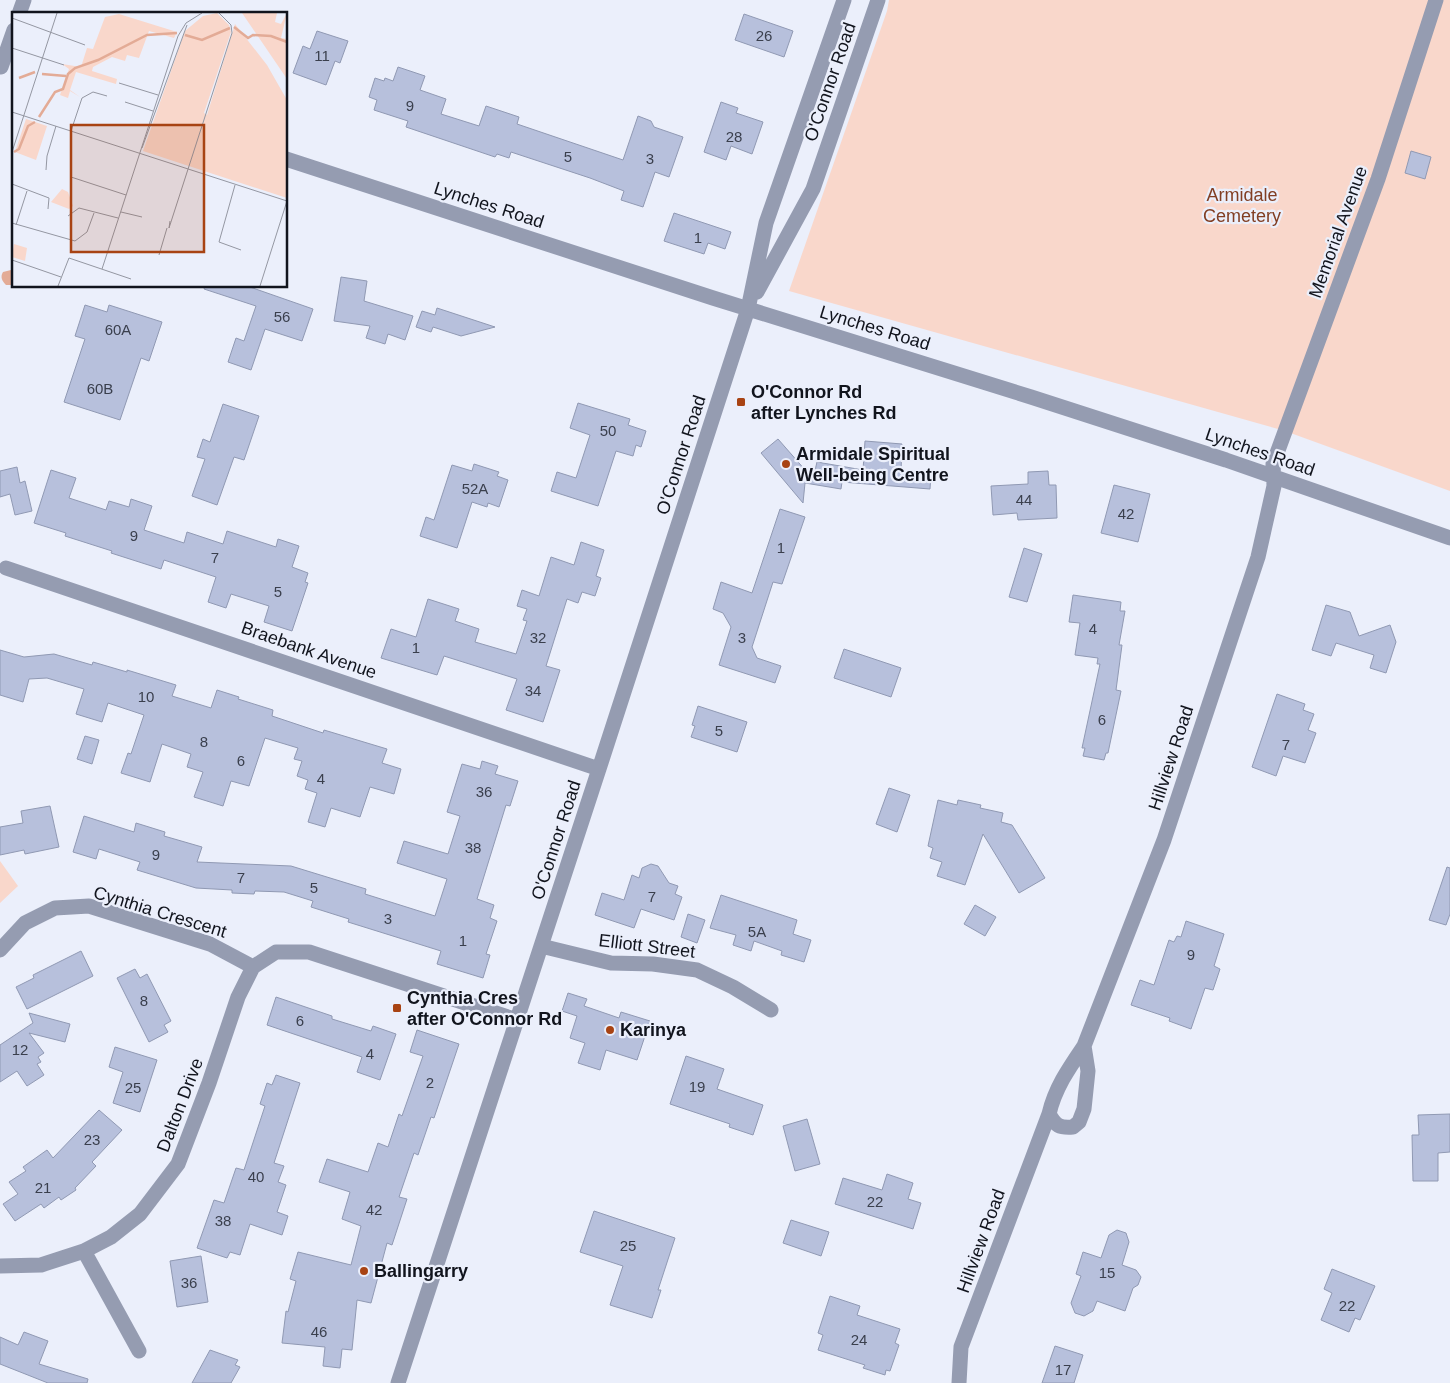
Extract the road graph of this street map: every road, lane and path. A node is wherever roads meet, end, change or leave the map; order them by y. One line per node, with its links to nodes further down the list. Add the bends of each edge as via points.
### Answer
1 (24, 0): 5 (street)
2 (844, 0): 9 (street, O'Connor Road, via 766,223)
3 (878, 0): 9 (street, O'Connor Road, via 813,189)
4 (1436, 0): 10 (street, Memorial Avenue, via 1378,179 1273,464)
5 (20, 12)
6 (12, 38): 7 (street)
7 (5, 68)
8 (288, 160): 9 (street, Lynches Road)
9 (748, 308): 10 (street, Lynches Road); 13 (street, O'Connor Road)
10 (1274, 476): 11 (street, Lynches Road); 19 (street, Hillview Road, via 1258,557 1164,840)
11 (1450, 538)
12 (6, 568): 13 (street, Braebank Avenue)
13 (599, 769): 14 (street, O'Connor Road)
14 (541, 946): 17 (street, Elliott Street, via 611,963 697,970 734,987); 18 (street, O'Connor Road)
15 (0, 950): 16 (street, Cynthia Crescent, via 26,923 55,908 89,906 210,944)
16 (253, 967): 18 (street, via 276,952 309,952); 21 (street, Dalton Drive, via 238,997 178,1164 140,1214 111,1237)
17 (771, 1010)
18 (517, 1020): 24 (street, O'Connor Road)
19 (1084, 1046): 20 (street, Hillview Road, via 1066,1072); 20 (street, via 1088,1071 1079,1122 1064,1128 1055,1124)
20 (1049, 1114): 25 (street, Hillview Road, via 962,1347)
21 (84, 1251): 22 (street, Dalton Drive, via 41,1265); 23 (street)
22 (0, 1266)
23 (139, 1351)
24 (398, 1383)
25 (959, 1383)

